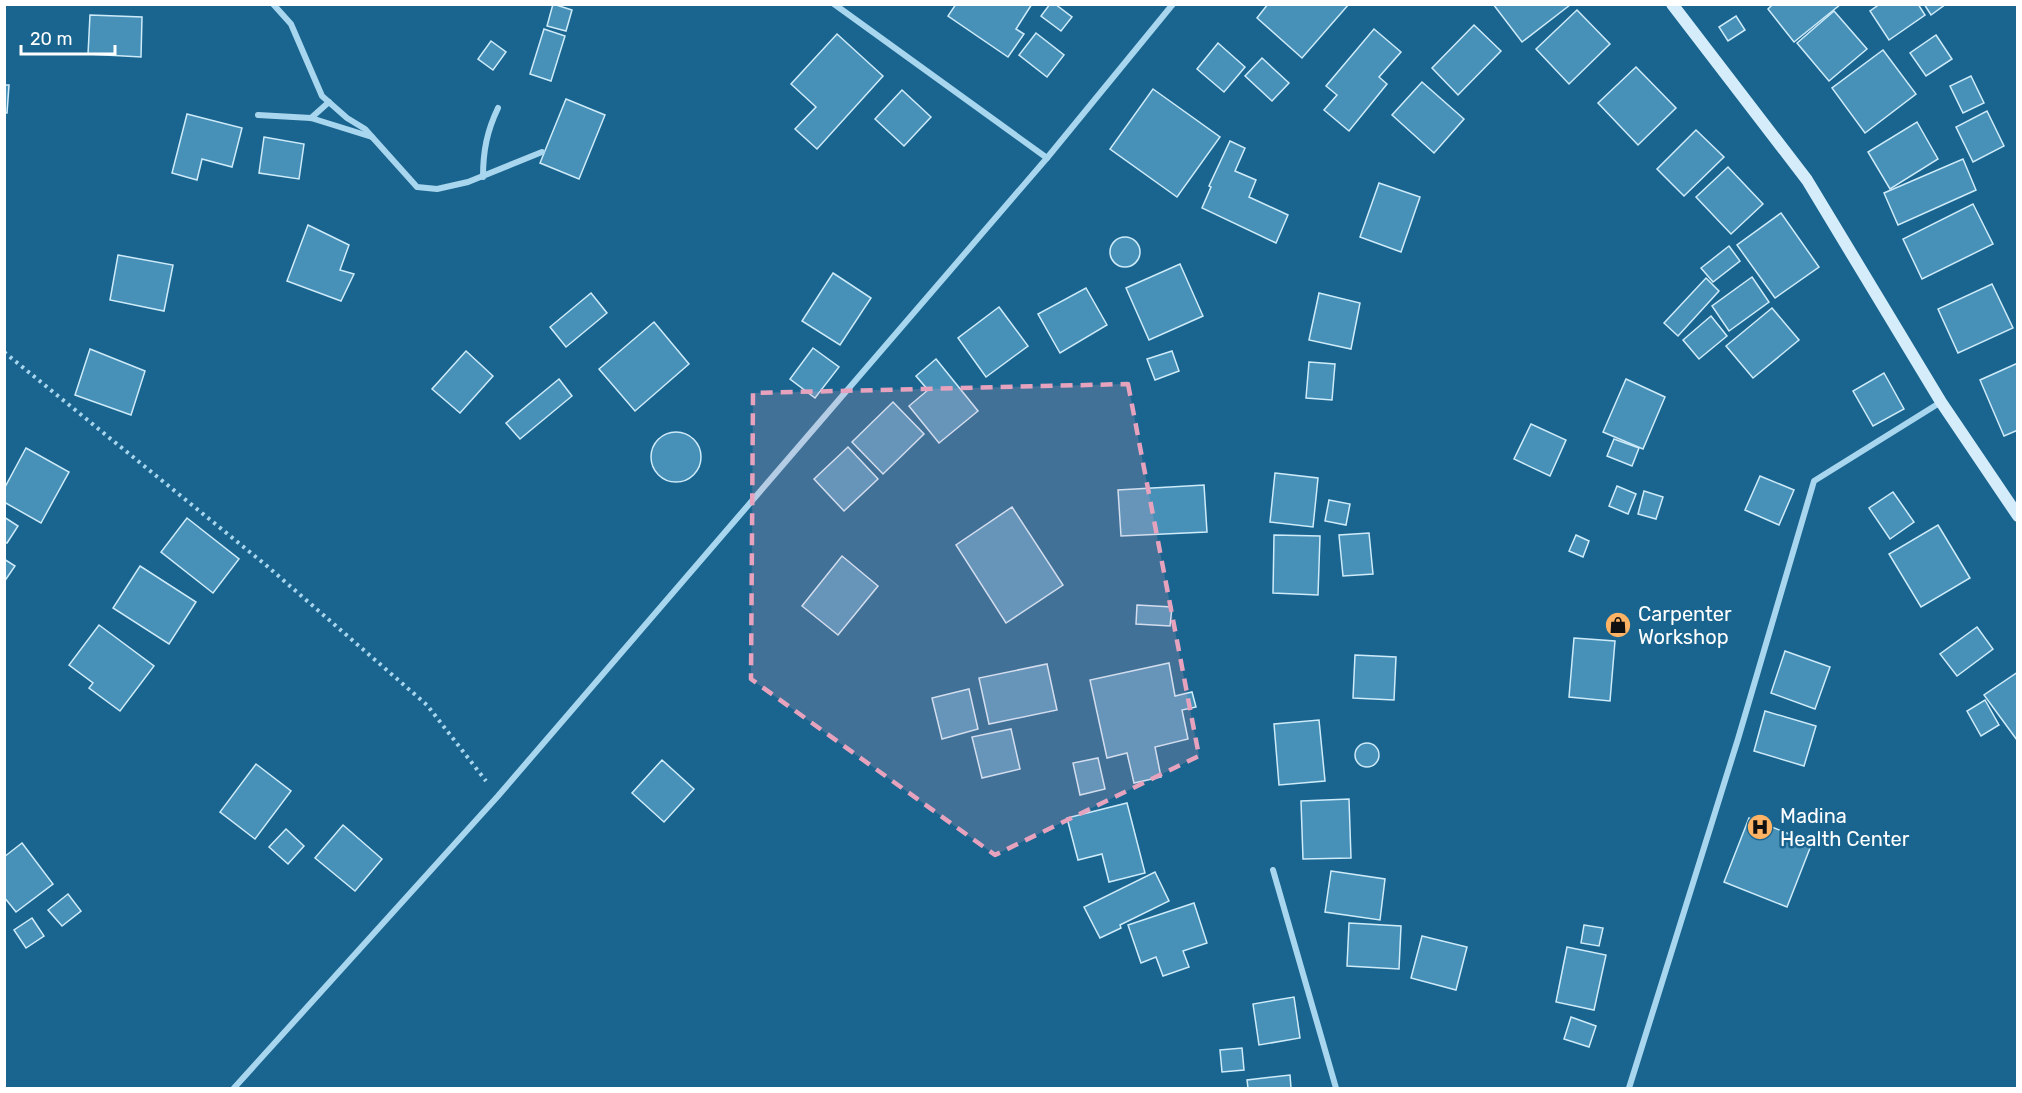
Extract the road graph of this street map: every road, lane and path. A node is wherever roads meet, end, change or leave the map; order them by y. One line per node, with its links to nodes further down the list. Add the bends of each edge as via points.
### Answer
1 (273, 4): 5 (street, via 291,24 322,96)
2 (834, 4): 11 (street)
3 (1173, 4): 11 (street)
4 (1672, 4): 14 (main road, via 1807,180)
5 (329, 102): 8 (street); 9 (street)
6 (498, 108): 12 (street, via 483,152)
7 (258, 115): 8 (street)
8 (311, 118): 9 (street)
9 (373, 137): 12 (street, via 417,186 436,189)
10 (542, 152): 12 (street)
11 (1047, 158): 16 (street)
12 (483, 177)
13 (4, 352): 16 (path, via 267,566 427,705)
14 (1941, 402): 15 (main road); 20 (street, via 1814,481)
15 (2018, 516)
16 (498, 796): 18 (street)
17 (1273, 870): 19 (street)
18 (234, 1089)
19 (1336, 1089)
20 (1629, 1089)

